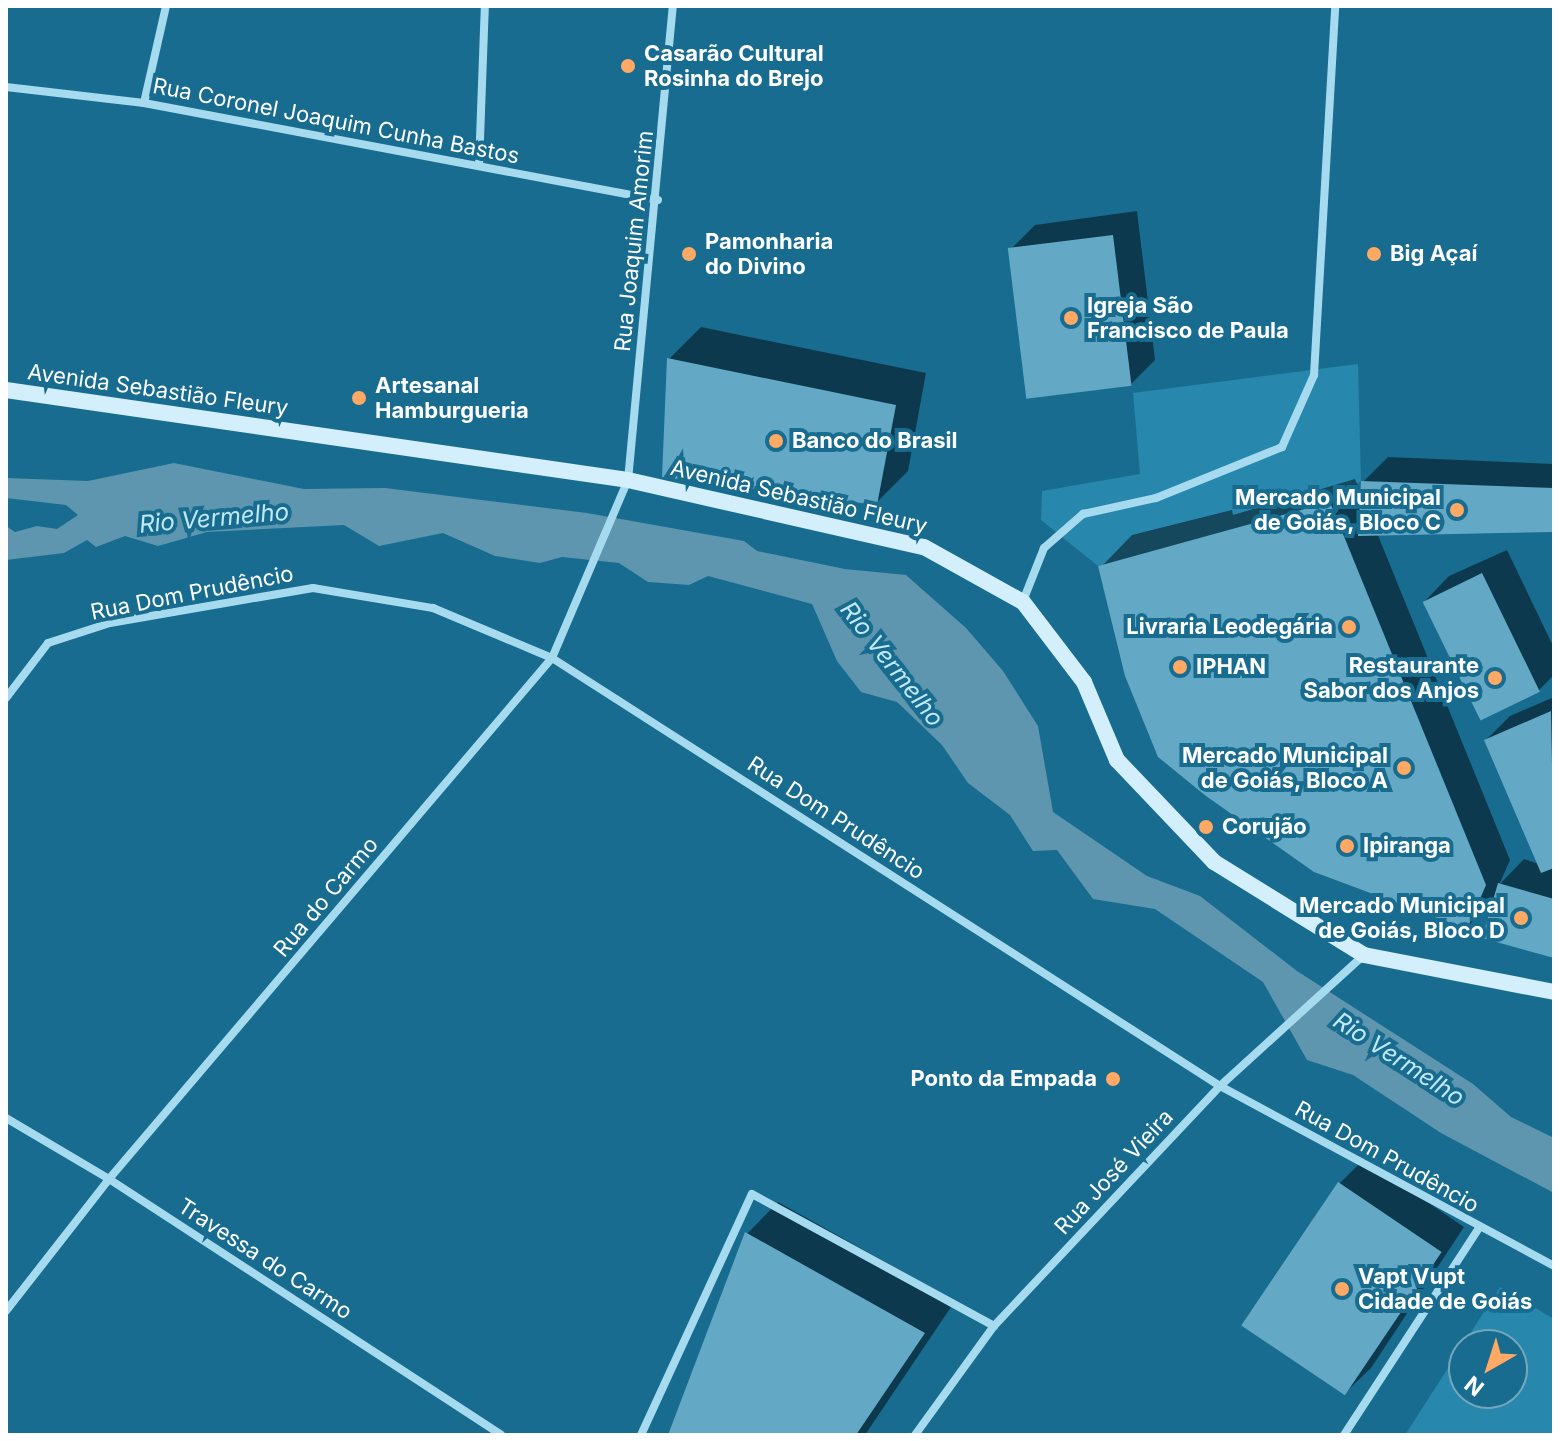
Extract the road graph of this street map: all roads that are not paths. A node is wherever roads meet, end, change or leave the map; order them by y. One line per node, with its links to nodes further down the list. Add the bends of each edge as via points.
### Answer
1 (166, 6): 6 (street)
2 (485, 6): 7 (street)
3 (673, 6): 8 (street, Rua Joaquim Amorim)
4 (1335, 6): 11 (street, via 1314,375 1282,447 1156,498 1083,514 1044,548)
5 (6, 87): 6 (street, Rua Coronel Joaquim Cunha Bastos)
6 (144, 103): 7 (street, Rua Coronel Joaquim Cunha Bastos)
7 (479, 166): 8 (street, Rua Coronel Joaquim Cunha Bastos)
8 (658, 200): 10 (street, Rua Joaquim Amorim)
9 (6, 390): 10 (street, Avenida Sebastião Fleury)
10 (628, 480): 11 (street, Avenida Sebastião Fleury, via 924,547); 12 (street, Rua do Carmo)
11 (1023, 602): 14 (street, Avenida Sebastião Fleury, via 1084,682 1117,760 1214,862)
12 (552, 658): 13 (street, Rua Dom Prudêncio, via 433,608 313,588 110,623 48,643); 16 (street, Rua Dom Prudêncio); 18 (street, Rua do Carmo)
13 (6, 698)
14 (1364, 955): 15 (street, Avenida Sebastião Fleury); 16 (street, Rua José Vieira)
15 (1554, 992)
16 (1220, 1086): 19 (street, Rua Dom Prudêncio); 22 (street, Rua José Vieira)
17 (6, 1118): 18 (street, Travessa do Carmo)
18 (109, 1179): 21 (street, Rua do Carmo); 23 (street, Travessa do Carmo)
19 (1479, 1228): 20 (street, Rua Dom Prudêncio); 26 (street)
20 (1554, 1266)
21 (6, 1311)
22 (994, 1326): 24 (street, via 752,1194); 25 (street, Rua José Vieira)
23 (501, 1435)
24 (641, 1435)
25 (915, 1435)
26 (1344, 1435)

